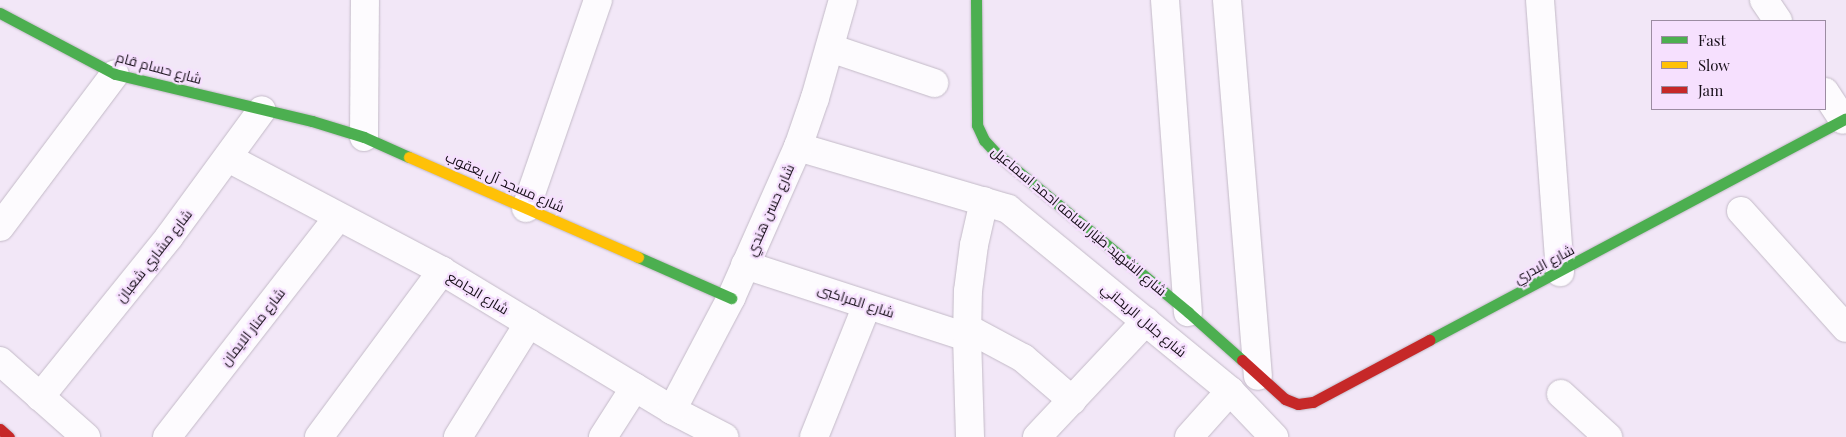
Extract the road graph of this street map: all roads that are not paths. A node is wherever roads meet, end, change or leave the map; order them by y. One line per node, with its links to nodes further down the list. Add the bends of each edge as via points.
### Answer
1 (365, 0): 17 (street)
2 (598, 0): 21 (street)
3 (842, 0): 11 (street, شارع حسن هندي)
4 (976, 0): 30 (street, شارع الشهيد طيار اسامه احمد اسماعيل, via 977,125 984,140)
5 (1165, 0): 30 (street)
6 (1227, 0): 36 (street)
7 (1540, 0): 27 (street)
8 (1764, 0): 10 (street)
9 (2, 18): 12 (street, شارع حسام قام)
10 (1777, 20)
11 (830, 48): 13 (street); 18 (street, شارع حسن هندي)
12 (115, 74): 15 (street, شارع حسام قام); 24 (street)
13 (934, 83)
14 (1826, 93): 16 (street)
15 (262, 110): 17 (street, شارع مسجد آل يعقوب); 19 (street, شارع مشاري شعبان)
16 (1844, 119): 27 (street, شارع البدري)
17 (364, 136): 21 (street, شارع مسجد آل يعقوب)
18 (798, 147): 20 (street); 25 (street, شارع حسن هندي)
19 (228, 158): 23 (street, شارع الجامع); 40 (street, شارع مشاري شعبان, via 115,307)
20 (996, 205): 31 (street, شارع جلال الريحاني); 34 (street, via 969,282)
21 (526, 208): 28 (street, شارع مسجد آل يعقوب)
22 (1741, 212): 33 (street)
23 (338, 217): 26 (street, شارع الجامع); 46 (street, شارع منار الايمان)
24 (0, 227)
25 (746, 265): 28 (street, شارع حسن هندي); 29 (street, شارع المراكبى)
26 (442, 271): 32 (street, شارع الجامع); 47 (street)
27 (1560, 272): 36 (street, شارع البدري, via 1313,402 1298,404 1286,400)
28 (731, 298): 42 (street, شارع حسن هندي)
29 (867, 306): 34 (street, شارع المراكبى); 51 (street)
30 (1188, 312): 36 (street, شارع الشهيد طيار اسامه احمد اسماعيل)
31 (1146, 322): 38 (street, شارع جلال الريحاني); 41 (street)
32 (529, 323): 37 (street, شارع الجامع); 48 (street)
33 (1846, 328)
34 (967, 332): 41 (street, شارع المراكبى, via 1023,358); 52 (street)
35 (0, 361): 40 (street)
36 (1258, 376)
37 (635, 387): 42 (street, شارع الجامع); 49 (street)
38 (1230, 391): 54 (street); 55 (street, شارع جلال الريحاني)
39 (1561, 394): 56 (street)
40 (40, 397): 45 (street)
41 (1072, 400): 53 (street)
42 (672, 410): 50 (street, شارع الجامع)
43 (0, 429): 44 (street)
44 (9, 437)
45 (86, 437)
46 (167, 437)
47 (319, 437)
48 (458, 437)
49 (603, 437)
50 (724, 437)
51 (814, 437)
52 (970, 437)
53 (1038, 437)
54 (1189, 437)
55 (1274, 437)
56 (1608, 437)

